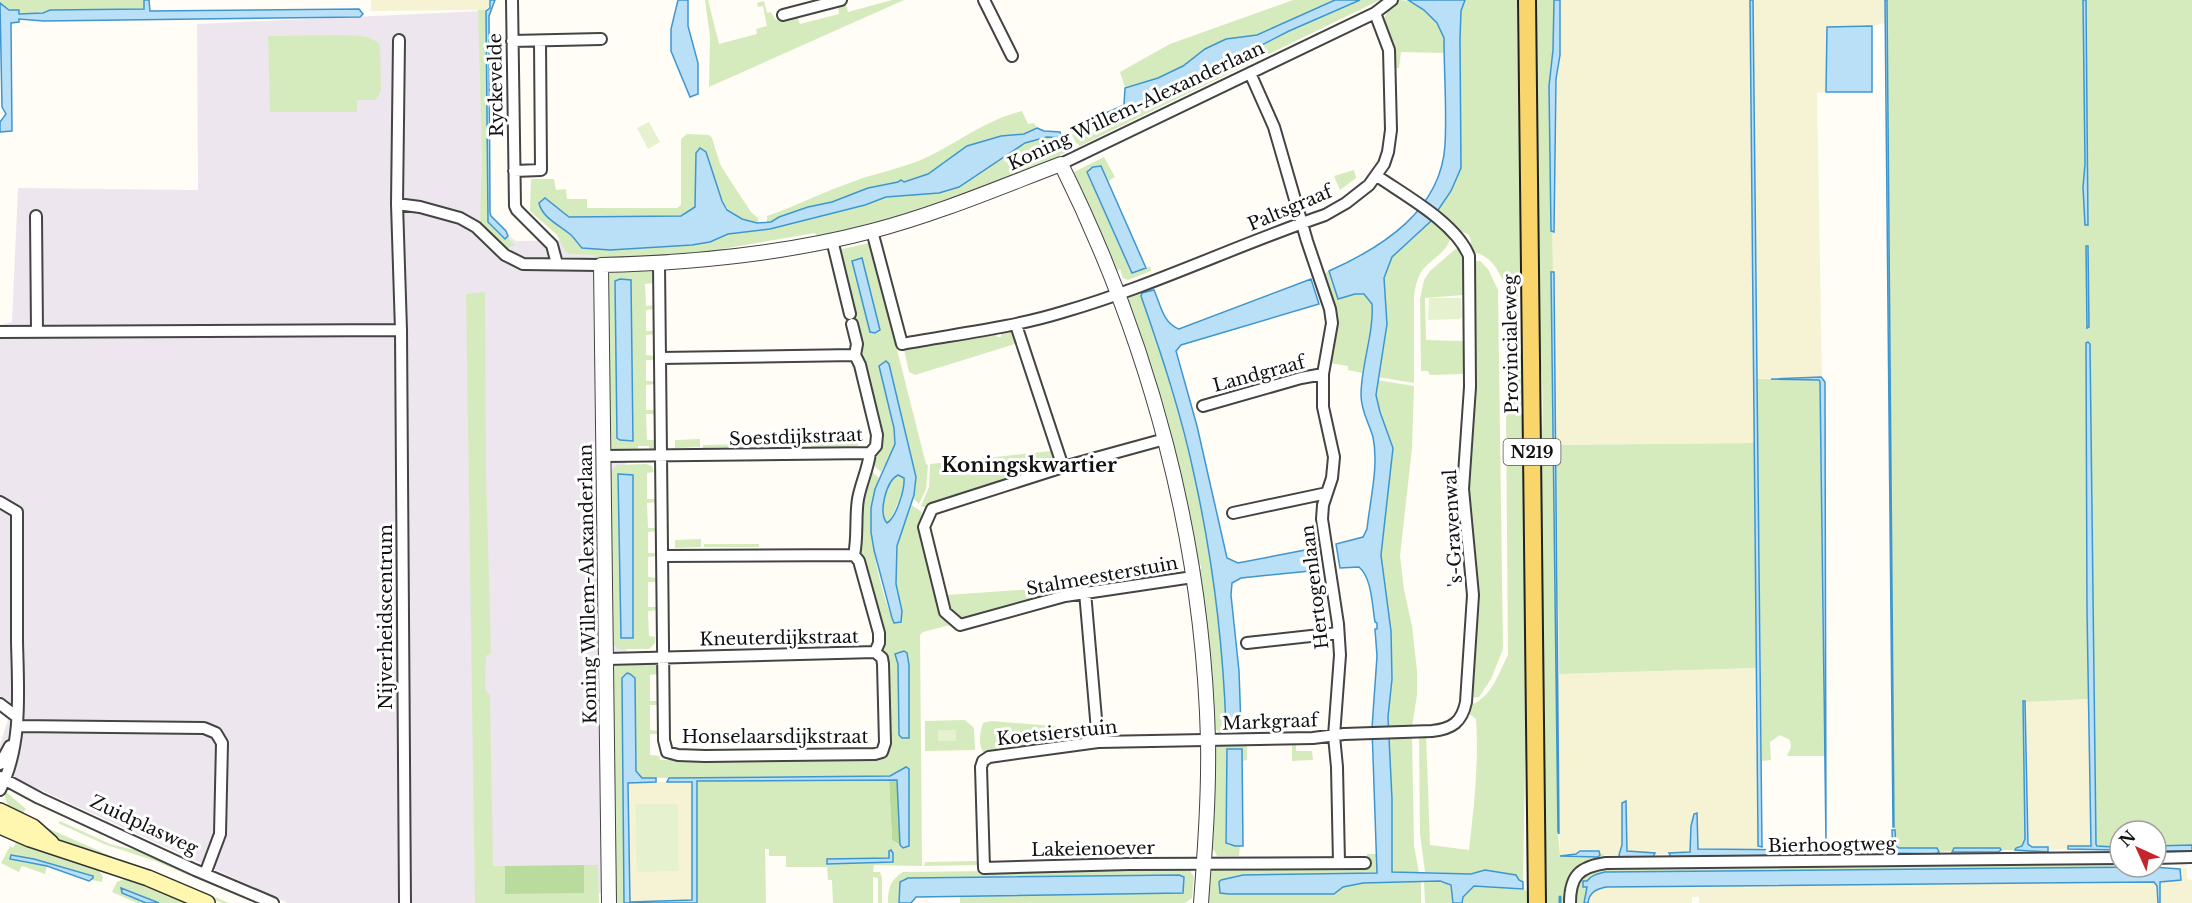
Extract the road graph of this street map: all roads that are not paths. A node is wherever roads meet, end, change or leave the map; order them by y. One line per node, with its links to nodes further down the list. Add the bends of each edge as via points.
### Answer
1 (512, 0): 10 (street, Ryckevelde)
2 (841, 0): 7 (street)
3 (984, 0): 12 (street)
4 (1392, 0): 6 (street, Koning Willem-Alexanderlaan)
5 (1527, 0): 75 (main road, Provincialeweg / N219)
6 (1375, 13): 13 (street, Koning Willem-Alexanderlaan); 16 (street, Paltsgraaf, via 1389,50 1391,130 1388,152)
7 (783, 15)
8 (601, 39): 11 (street)
9 (399, 40): 17 (street, Nijverheidscentrum)
10 (512, 41): 11 (street); 15 (street, Ryckevelde)
11 (540, 41): 15 (street, via 541,170)
12 (1012, 56)
13 (1250, 73): 14 (street, Koning Willem-Alexanderlaan); 19 (street, Hertogenlaan, via 1274,127)
14 (1061, 164): 20 (street, Koning Willem-Alexanderlaan, via 972,199); 25 (street)
15 (514, 171): 22 (street, Ryckevelde, via 515,206 552,245)
16 (1377, 176): 19 (street, Paltsgraaf, via 1346,203); 53 (street, 's-Gravenwal, via 1454,231 1470,256 1470,387 1463,489 1473,595 1466,702 1461,719 1445,729)
17 (397, 204): 22 (street, Koning Willem-Alexanderlaan, via 460,218 523,264); 27 (street, Nijverheidscentrum)
18 (36, 216): 28 (street)
19 (1302, 223): 25 (street, Paltsgraaf); 32 (street, Hertogenlaan, via 1332,323)
20 (872, 231): 21 (street, Koning Willem-Alexanderlaan); 26 (street, Paltsgraaf, via 902,344)
21 (832, 240): 23 (street, Koning Willem-Alexanderlaan); 30 (street, Soestdijkstraat, via 857,344)
22 (557, 264): 24 (street, Koning Willem-Alexanderlaan)
23 (659, 264): 24 (street, Koning Willem-Alexanderlaan); 31 (street)
24 (601, 265): 36 (street, Koning Willem-Alexanderlaan)
25 (1119, 293): 26 (street, Paltsgraaf); 34 (street)
26 (1016, 325): 38 (street)
27 (401, 330): 28 (street); 72 (street, Nijverheidscentrum)
28 (37, 331): 29 (street)
29 (0, 332)
30 (855, 355): 31 (street); 35 (street, Soestdijkstraat, via 878,441)
31 (660, 358): 37 (street)
32 (1323, 374): 33 (street, Landgraaf); 39 (street, Hertogenlaan, via 1323,407 1334,458)
33 (1203, 405)
34 (1165, 439): 38 (street); 44 (street)
35 (870, 453): 37 (street, Soestdijkstraat); 42 (street, via 858,500)
36 (604, 456): 37 (street, Soestdijkstraat); 50 (street, Koning Willem-Alexanderlaan)
37 (661, 456): 43 (street)
38 (1063, 466): 45 (street, Stalmeesterstuin, via 932,509 924,527 945,612 960,624)
39 (1327, 493): 41 (street); 46 (street, Hertogenlaan, via 1322,519)
40 (0, 502): 52 (street, via 17,512)
41 (1233, 513)
42 (854, 555): 43 (street); 48 (street, Kneuterdijkstraat, via 879,633)
43 (663, 556): 49 (street)
44 (1193, 577): 45 (street, Stalmeesterstuin); 55 (street)
45 (1085, 592): 56 (street)
46 (1338, 633): 47 (street); 53 (street, Hertogenlaan)
47 (1247, 644)
48 (875, 652): 49 (street, Kneuterdijkstraat); 49 (street, Honselaarsdijkstraat, via 884,664 885,743 882,752 875,754 705,756 667,752)
49 (662, 658): 50 (street, Kneuterdijkstraat)
50 (607, 659): 73 (street, Koning Willem-Alexanderlaan)
51 (0, 704): 52 (street)
52 (17, 722): 54 (street); 69 (street, via 204,728 216,733 222,743 220,834)
53 (1334, 736): 55 (street, Markgraaf); 65 (street, Hertogenlaan)
54 (15, 738): 57 (street); 58 (street)
55 (1208, 741): 56 (street, Koetsierstuin); 67 (street)
56 (1098, 742): 68 (street, Koetsierstuin, via 983,761)
57 (0, 764)
58 (2, 782): 69 (street, Zuidplasweg)
59 (0, 811): 61 (main road, via 33,827)
60 (0, 826): 61 (main road)
61 (53, 845): 70 (main road)
62 (2192, 857): 64 (street)
63 (2108, 858): 76 (street, Bierhoogtweg, via 1606,863 1581,871 1573,880)
64 (2168, 858)
65 (1340, 863): 66 (street, Lakeienoever); 67 (street, Lakeienoever)
66 (1365, 863)
67 (1204, 864): 68 (street, Lakeienoever); 74 (street)
68 (984, 868)
69 (206, 874): 71 (street, Zuidplasweg)
70 (207, 903)
71 (273, 903)
72 (405, 903)
73 (609, 903)
74 (1201, 903)
75 (1537, 903)
76 (1570, 903)

